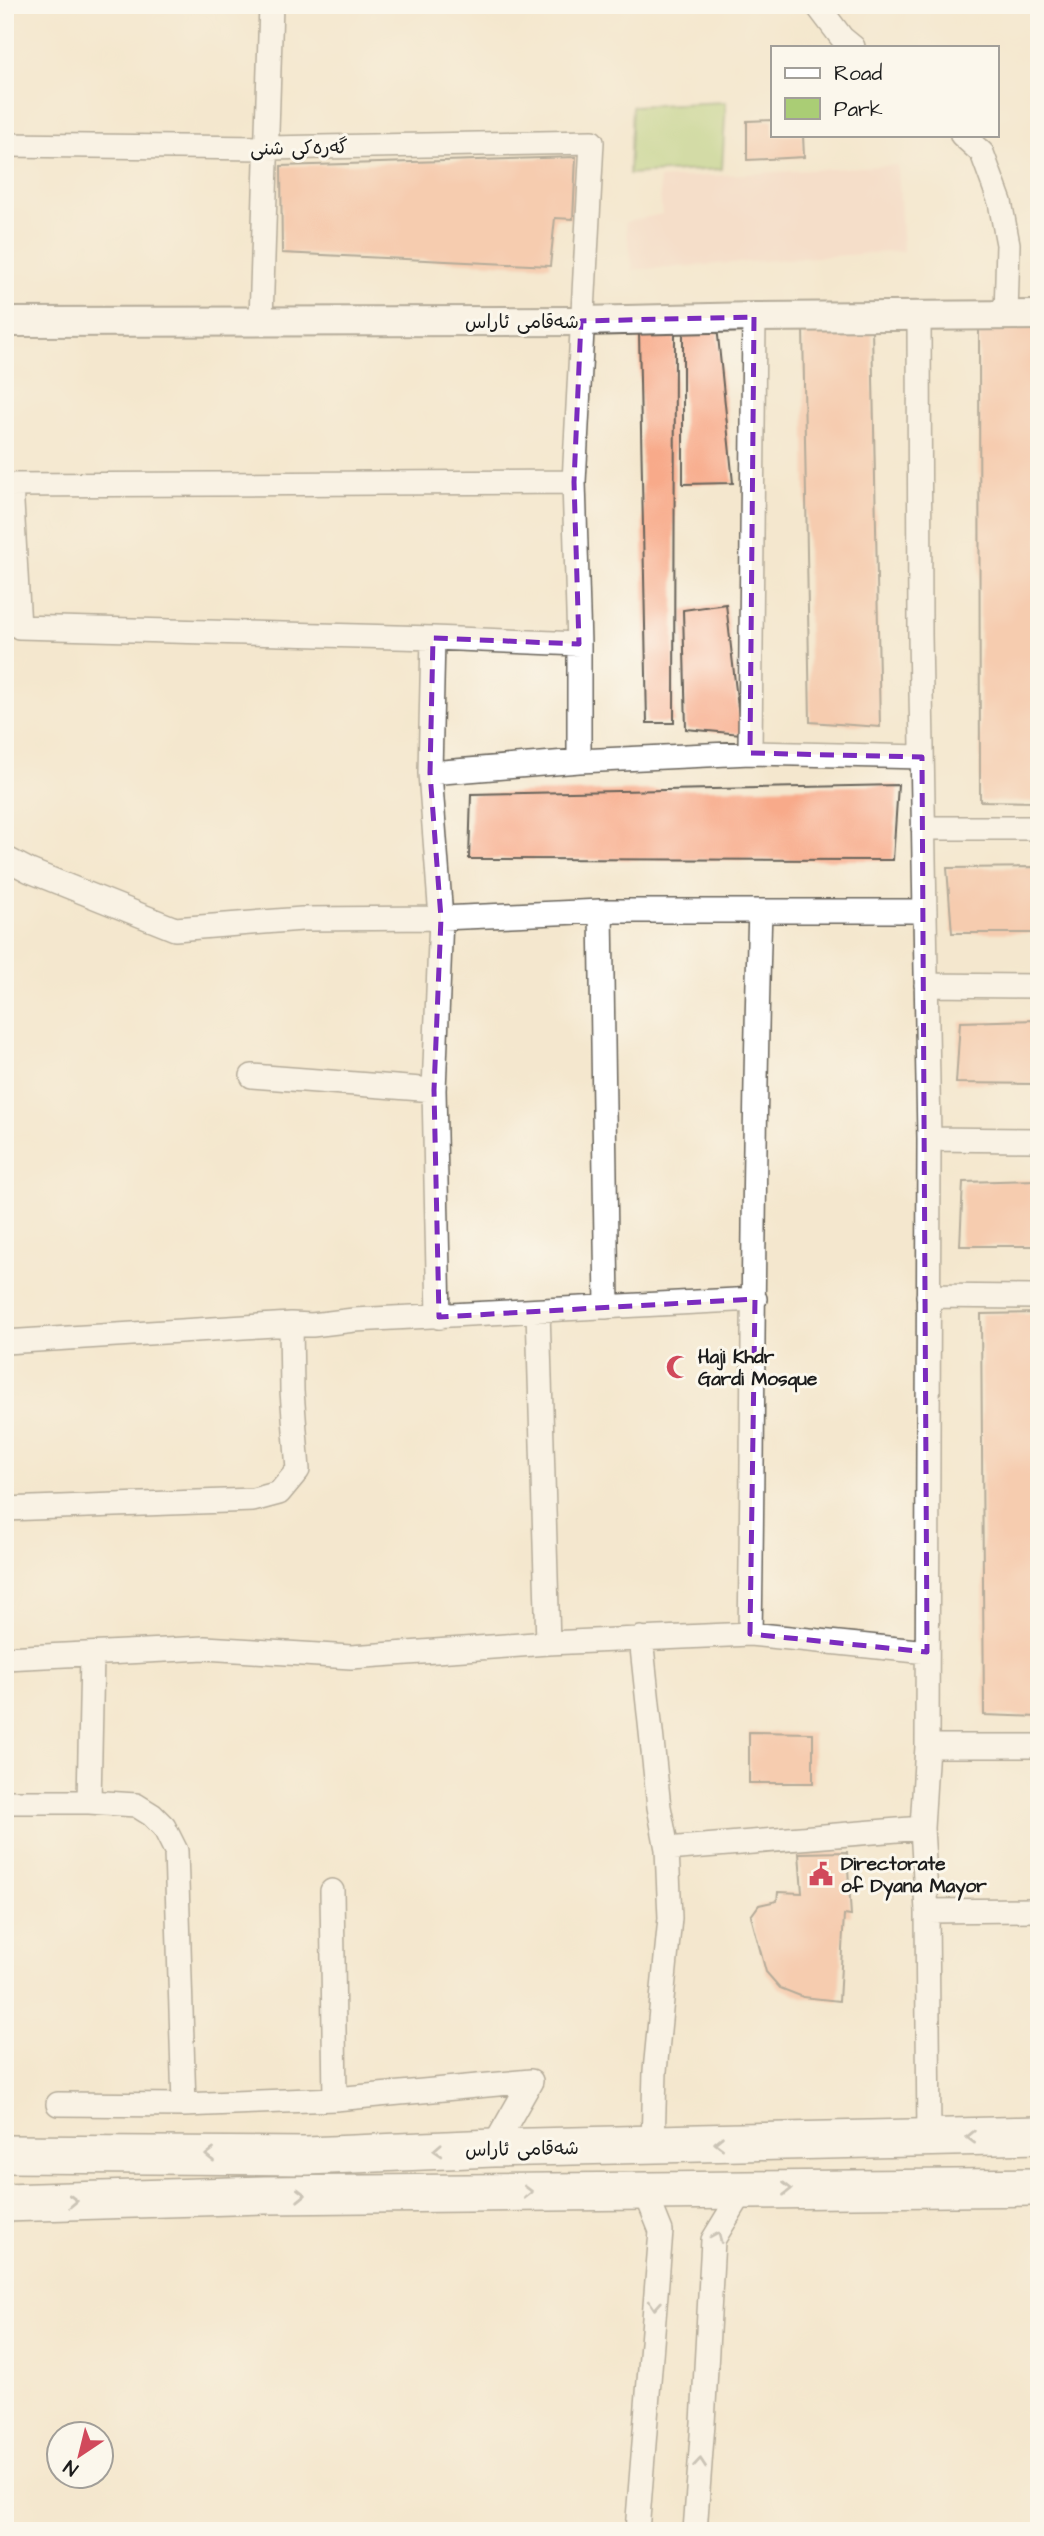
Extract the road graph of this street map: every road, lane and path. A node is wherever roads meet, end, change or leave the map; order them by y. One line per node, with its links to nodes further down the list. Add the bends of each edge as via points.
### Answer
1 (271, 5): 6 (street)
2 (817, 5): 3 (street)
3 (852, 46)
4 (963, 136): 9 (street, via 982,153 1000,202 1008,244)
5 (5, 145): 6 (street, گەرەکی شنی)
6 (267, 148): 11 (street); 13 (street, گەرەکی شنی, via 592,142)
7 (1039, 315): 9 (street, شەقامی ئاراس)
8 (919, 316): 9 (street, شەقامی ئاراس); 10 (street, شەقامی ئاراس); 19 (street)
9 (1006, 316)
10 (754, 317): 13 (street, شەقامی ئاراس); 18 (street)
11 (261, 320): 12 (street, شەقامی ئاراس); 13 (street, شەقامی ئاراس)
12 (5, 321)
13 (581, 321): 14 (street)
14 (574, 481): 15 (street); 17 (street)
15 (8, 485): 16 (street, via 19,627)
16 (433, 638): 17 (street); 21 (street)
17 (579, 644): 20 (street)
18 (750, 753): 19 (street); 20 (street)
19 (922, 757): 22 (street)
20 (579, 761): 21 (street)
21 (430, 773): 28 (street)
22 (923, 828): 23 (street); 27 (street)
23 (1039, 828)
24 (5, 858): 28 (street, via 175,929 302,919)
25 (601, 911): 26 (street); 28 (street); 38 (street)
26 (760, 911): 27 (street); 37 (street, via 754,1098)
27 (925, 911): 29 (street)
28 (440, 918): 32 (street)
29 (926, 985): 30 (street); 33 (street)
30 (1039, 986)
31 (252, 1076): 32 (street)
32 (434, 1090): 40 (street)
33 (929, 1139): 34 (street); 35 (street)
34 (1039, 1140)
35 (928, 1296): 36 (street); 47 (street)
36 (1039, 1297)
37 (755, 1299): 38 (street); 44 (street)
38 (607, 1307): 39 (street)
39 (538, 1311): 40 (street); 46 (street)
40 (439, 1317): 41 (street)
41 (290, 1324): 42 (street); 43 (street, via 298,1470 279,1493 253,1500)
42 (5, 1342)
43 (5, 1509)
44 (750, 1634): 45 (street); 47 (street)
45 (641, 1638): 46 (street); 55 (street)
46 (548, 1643): 48 (street, via 351,1657 205,1648)
47 (927, 1652): 50 (street)
48 (92, 1654): 49 (street); 53 (street)
49 (5, 1658)
50 (927, 1746): 51 (street); 54 (street)
51 (1039, 1746)
52 (5, 1802): 53 (street)
53 (89, 1802): 61 (street, via 136,1805 164,1827 176,1852)
54 (922, 1828): 55 (street); 58 (street)
55 (667, 1849): 64 (street, via 670,1918 655,2071)
56 (332, 1891): 59 (street)
57 (1039, 1910): 58 (street)
58 (927, 1911): 63 (street)
59 (335, 2099): 61 (street); 65 (street, via 531,2081)
60 (58, 2104): 61 (street)
61 (184, 2105)
62 (1039, 2136): 63 (main road, شەقامی ئاراس, one-way to 63)
63 (929, 2138): 64 (main road, شەقامی ئاراس, one-way to 64)
64 (653, 2145): 65 (main road, شەقامی ئاراس)
65 (493, 2148): 67 (main road, شەقامی ئاراس, one-way to 67)
66 (5, 2154): 67 (main road, شەقامی ئاراس, one-way to 66)
67 (307, 2156): 71 (main road, via 270,2177)
68 (1039, 2187): 69 (main road, one-way to 68)
69 (744, 2189): 70 (main road); 74 (street, one-way to 69, via 713,2240)
70 (645, 2191): 71 (main road, one-way to 70); 73 (street, one-way to 73, via 661,2231)
71 (264, 2195): 72 (main road, one-way to 71)
72 (5, 2203)
73 (637, 2531)
74 (695, 2531)

